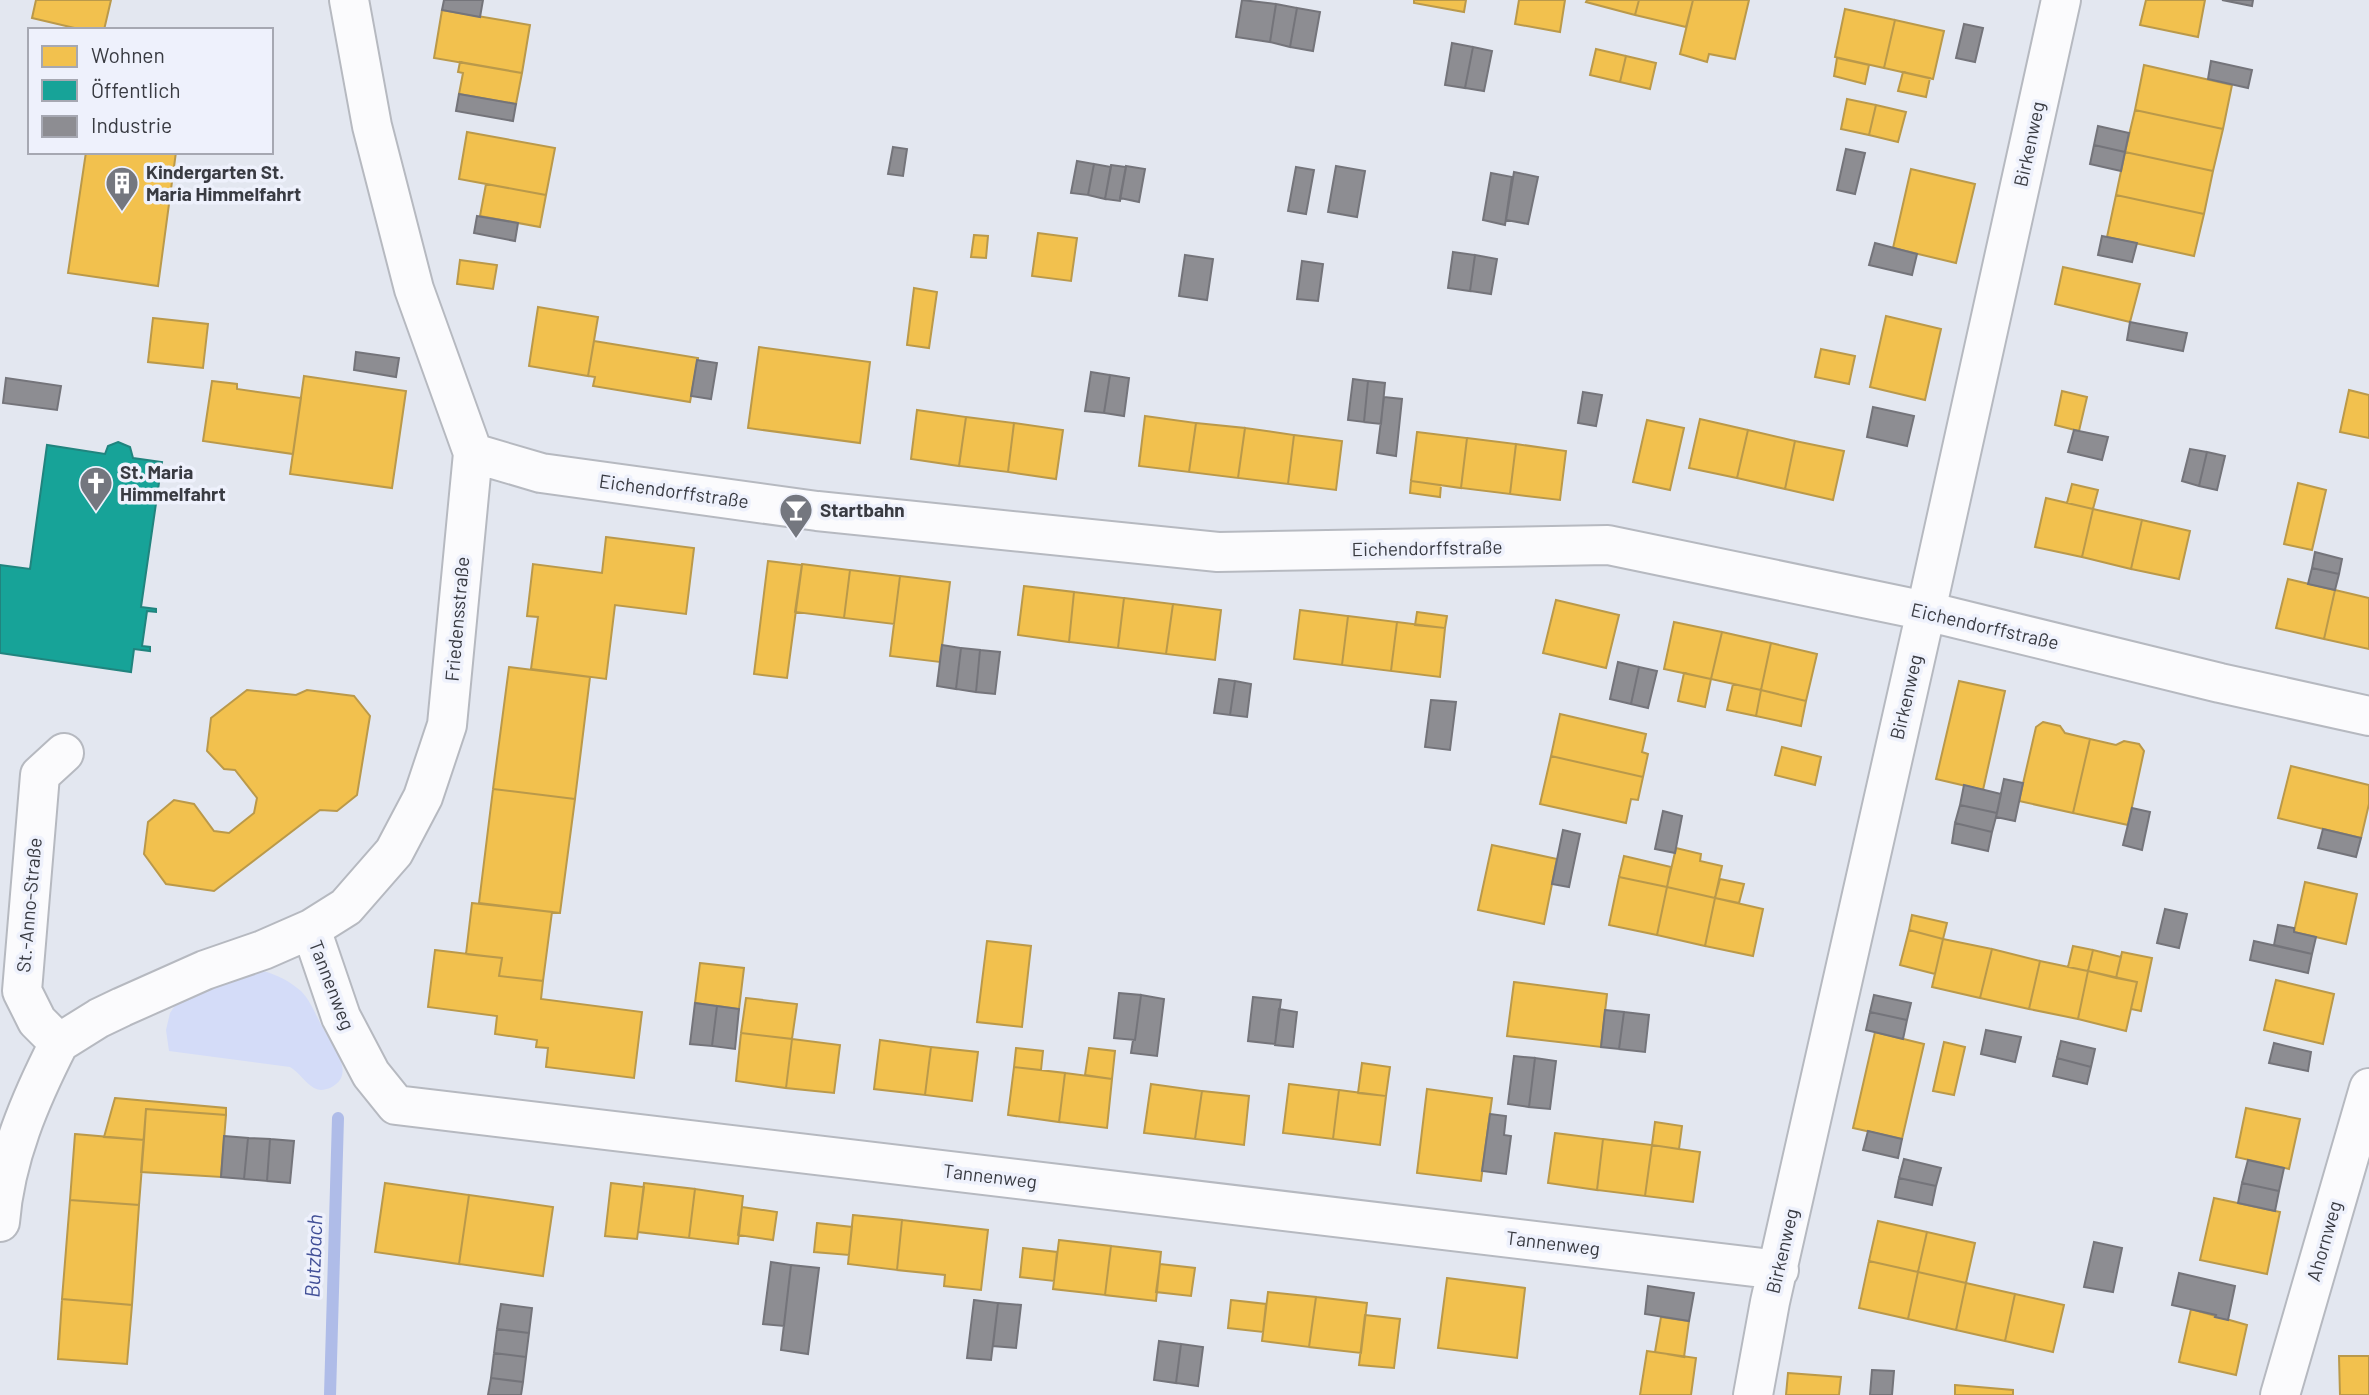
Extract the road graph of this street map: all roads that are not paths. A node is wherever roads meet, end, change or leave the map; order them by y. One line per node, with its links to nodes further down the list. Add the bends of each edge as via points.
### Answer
1 (349, 0): 3 (street, Friedensstraße, via 372,126 414,289)
2 (2061, 0): 4 (street, Birkenweg)
3 (473, 453): 4 (street, Eichendorffstraße, via 541,473 808,509 1218,552 1608,545); 7 (street, Friedensstraße, via 447,724 431,773 394,852 346,907)
4 (1926, 611): 5 (street, Eichendorffstraße); 12 (street, Birkenweg)
5 (2369, 716)
6 (52, 764): 8 (street, St.-Anno-Straße, via 22,991 37,1021)
7 (311, 929): 8 (street, Friedensstraße, via 166,986); 12 (street, Tannenweg, via 341,1017 371,1074 396,1105)
8 (59, 1043): 10 (street, via 13,1148)
9 (2369, 1088): 14 (street, Ahornweg)
10 (0, 1212): 11 (street)
11 (0, 1222)
12 (1779, 1270): 13 (street, Birkenweg)
13 (1753, 1395)
14 (2280, 1395)

